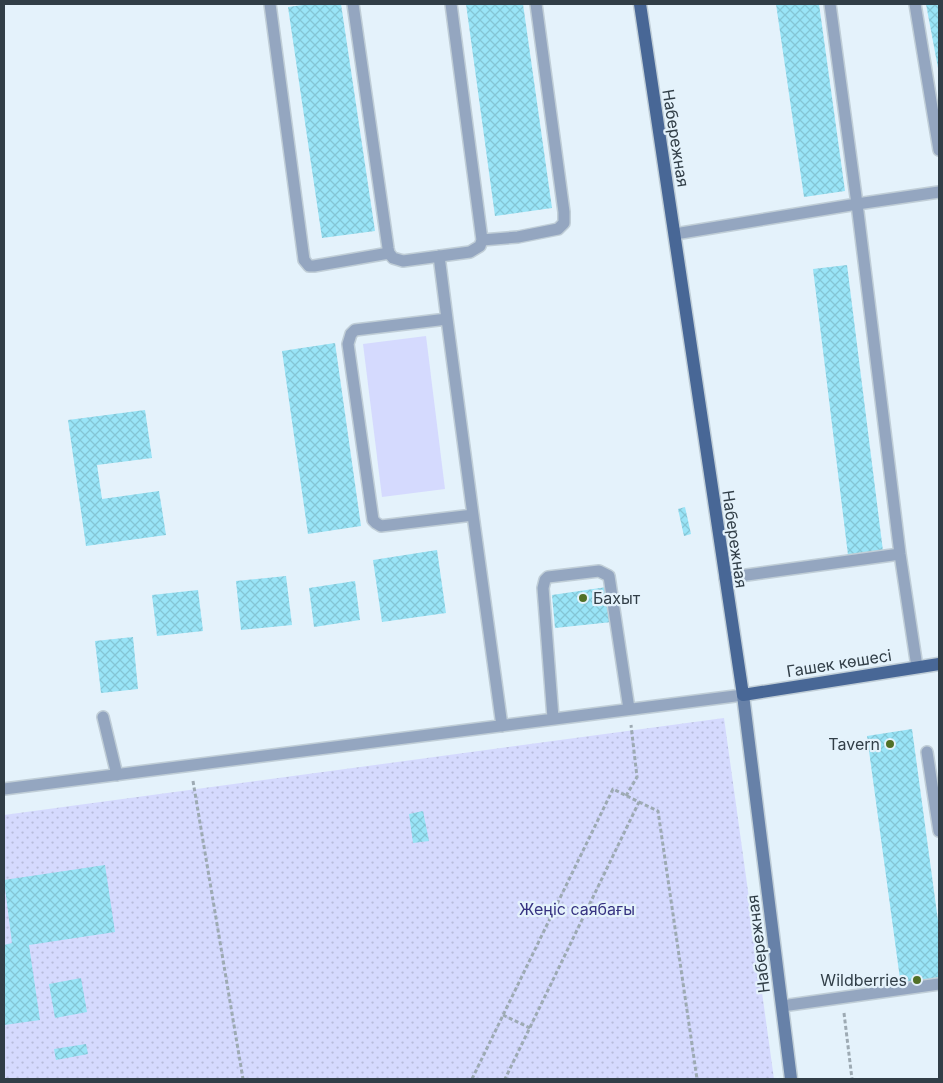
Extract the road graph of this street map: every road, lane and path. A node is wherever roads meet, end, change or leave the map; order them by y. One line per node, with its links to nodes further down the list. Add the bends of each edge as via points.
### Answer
1 (270, 4): 13 (lane, via 304,260 309,266 314,266)
2 (352, 4): 13 (lane)
3 (451, 4): 12 (lane)
4 (536, 4): 12 (lane, via 564,223 558,230)
5 (640, 4): 11 (main road, Набережная)
6 (830, 4): 10 (lane)
7 (915, 4): 8 (lane)
8 (939, 150)
9 (939, 192): 10 (lane)
10 (858, 204): 11 (lane); 17 (lane)
11 (675, 234): 18 (main road, Набережная)
12 (482, 240): 14 (lane, via 476,250)
13 (389, 253): 14 (lane, via 397,260)
14 (439, 256): 15 (lane)
15 (447, 319): 16 (lane); 16 (lane, via 355,330 348,344 374,522 381,526)
16 (473, 515): 25 (lane)
17 (900, 554): 18 (lane); 20 (lane)
18 (725, 578): 21 (main road, Набережная)
19 (939, 664): 20 (main road, Гашек көшесі)
20 (917, 667): 21 (main road, Гашек көшесі)
21 (743, 695): 22 (lane); 35 (street, Набережная)
22 (629, 709): 24 (lane); 24 (lane, via 610,576 599,571 562,575 548,577 543,583); 30 (path, via 637,777)
23 (103, 717): 28 (lane)
24 (553, 718): 25 (lane)
25 (502, 726): 27 (lane)
26 (927, 752): 32 (lane)
27 (190, 765): 28 (lane); 38 (path)
28 (117, 775): 29 (lane)
29 (4, 789)
30 (626, 796): 31 (path); 36 (path, via 613,789)
31 (640, 802): 37 (path); 41 (path, via 658,811)
32 (939, 831)
33 (939, 984): 34 (lane)
34 (842, 998): 35 (lane); 43 (path)
35 (782, 1006): 42 (street, Набережная)
36 (503, 1015): 37 (path); 39 (path)
37 (530, 1028): 40 (path)
38 (243, 1079)
39 (472, 1079)
40 (505, 1079)
41 (697, 1079)
42 (792, 1079)
43 (852, 1079)

